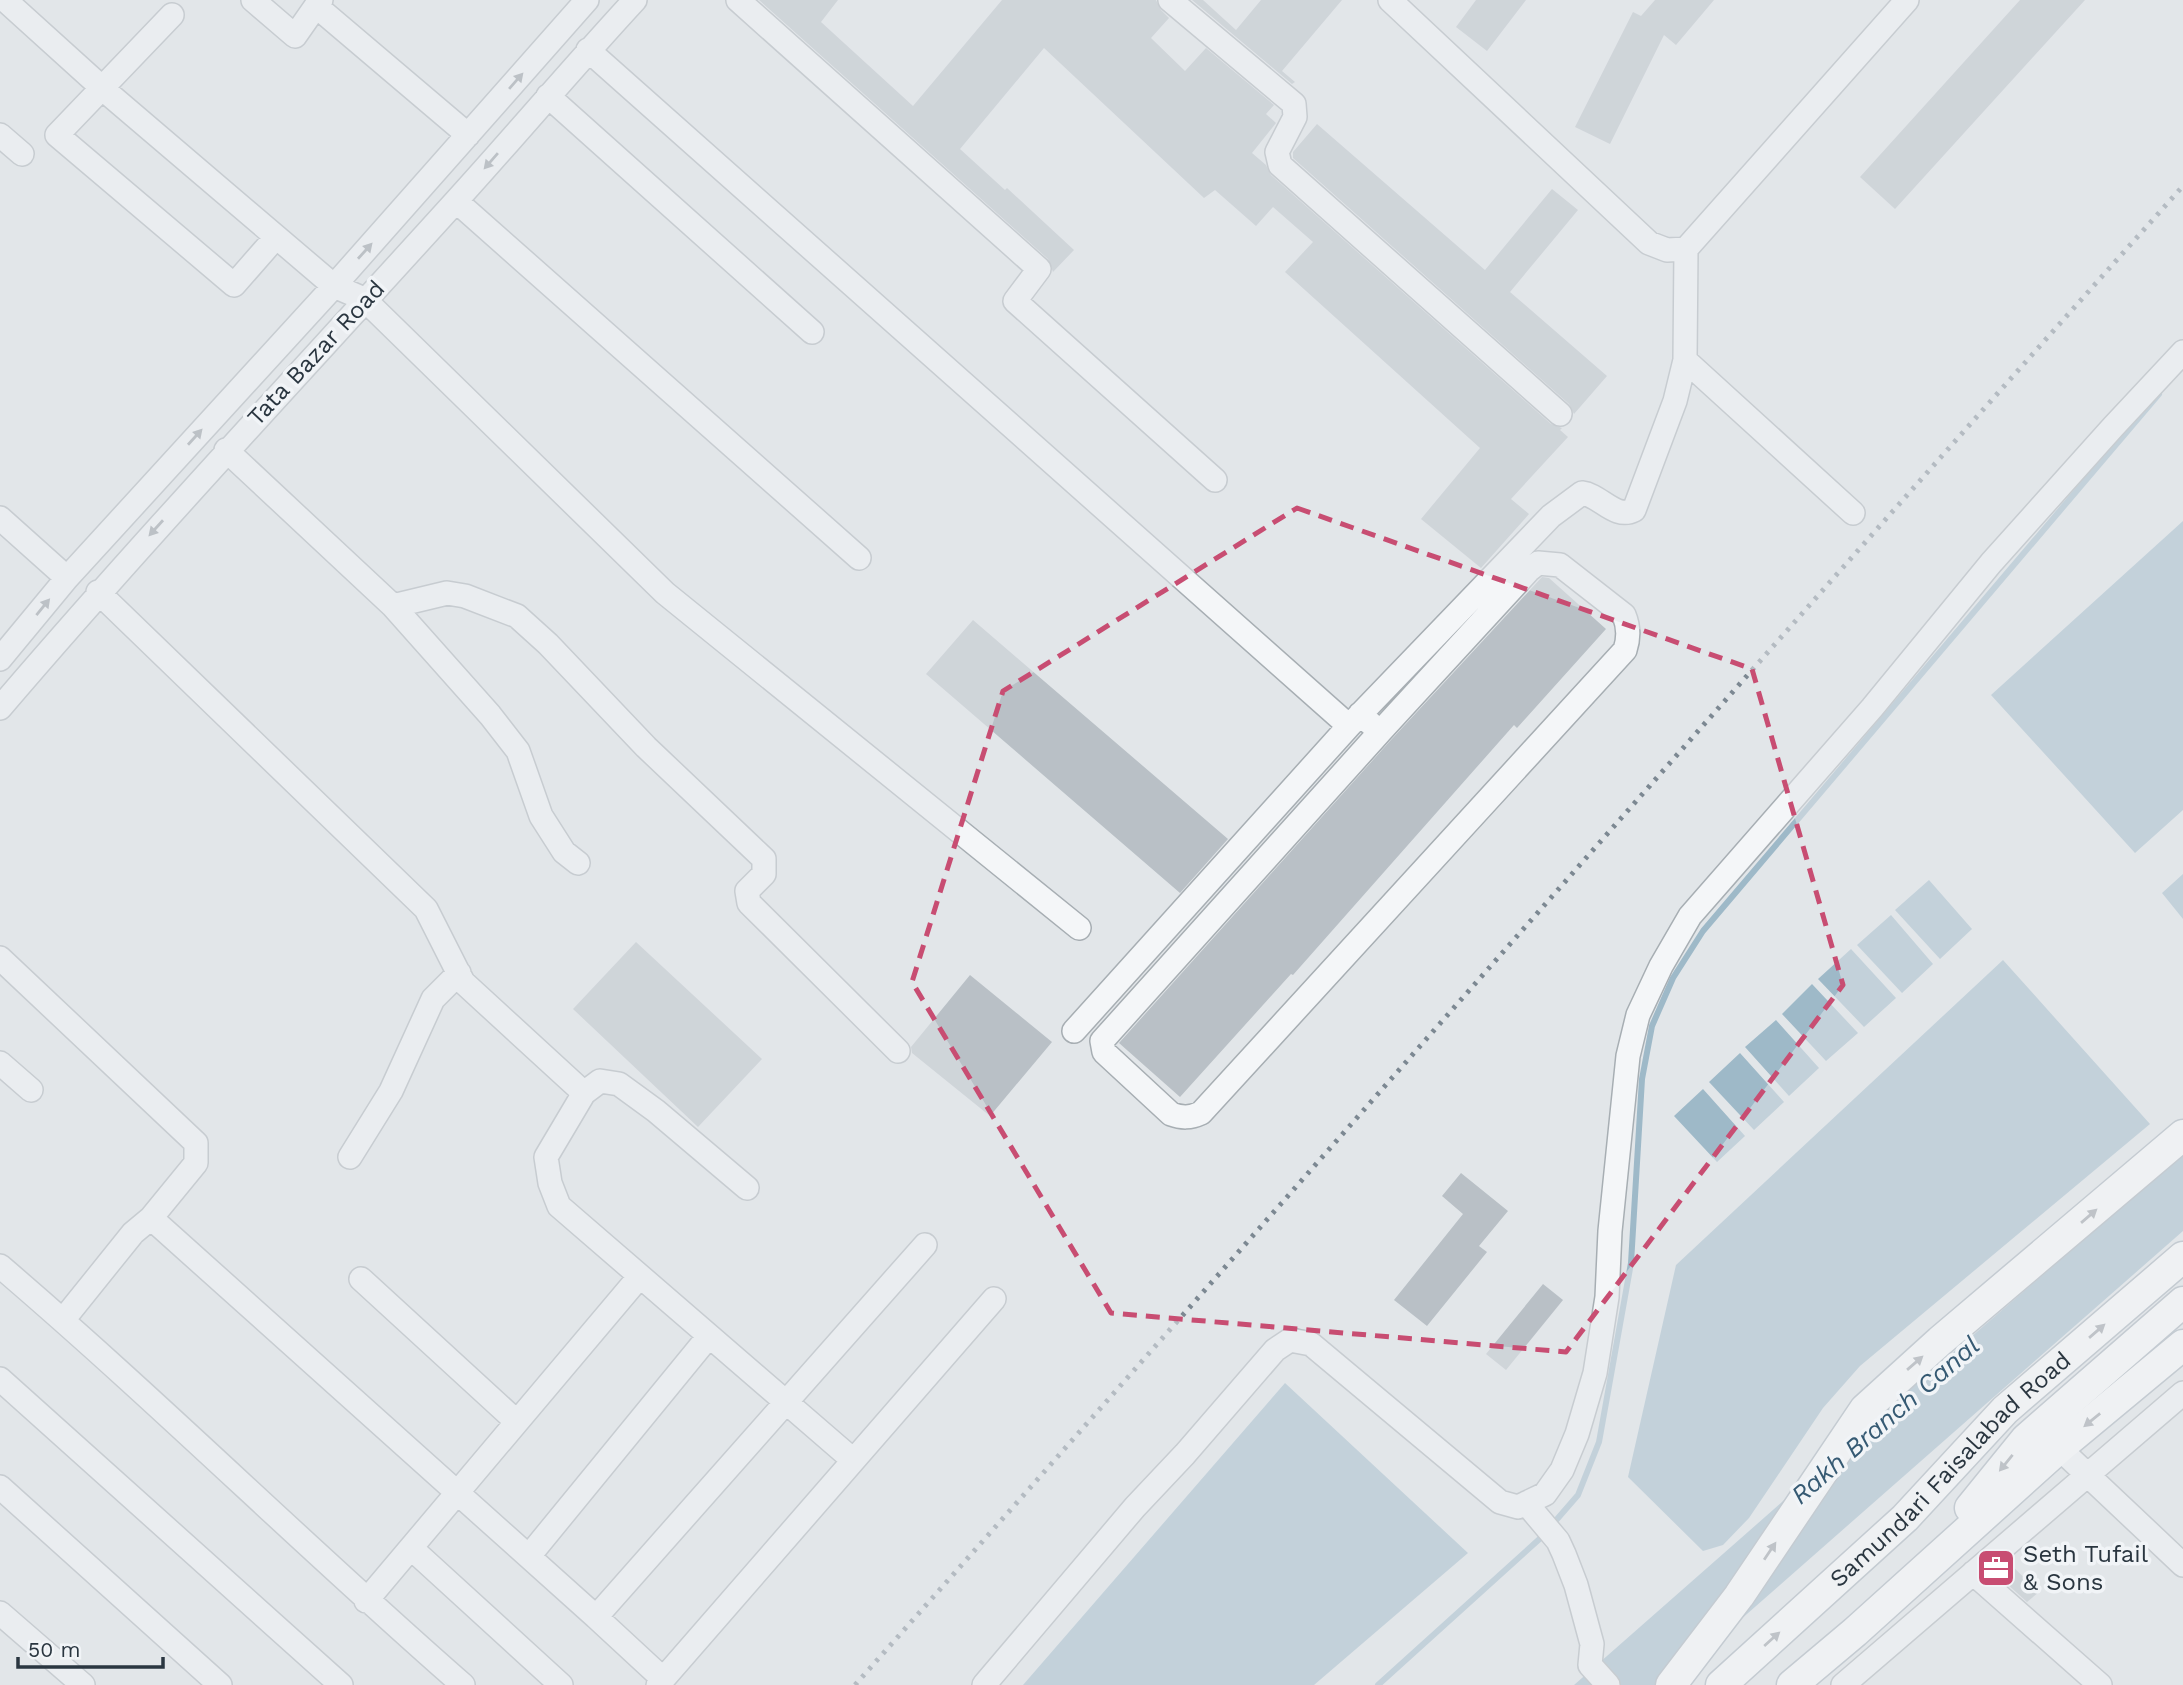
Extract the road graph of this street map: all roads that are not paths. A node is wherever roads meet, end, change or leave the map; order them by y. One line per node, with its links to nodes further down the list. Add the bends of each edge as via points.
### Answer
1 (5, 0): 12 (street)
2 (253, 0): 9 (street, via 295,36)
3 (587, 0): 15 (street, Tata Bazar Road, one-way to 3)
4 (635, 0): 11 (street, Tata Bazar Road)
5 (738, 0): 27 (street, via 1039,269 1015,301)
6 (1170, 0): 25 (street, via 1294,104 1295,117 1277,152 1280,164)
7 (1390, 0): 19 (street, via 1649,243 1667,250)
8 (1907, 0): 19 (street)
9 (319, 3): 15 (street)
10 (172, 15): 12 (street)
11 (588, 50): 13 (street, Tata Bazar Road); 36 (street)
12 (102, 88): 18 (street); 18 (street, via 57,135 234,285)
13 (548, 96): 17 (street, Tata Bazar Road, one-way to 17); 22 (street)
14 (0, 135): 16 (street)
15 (468, 135): 20 (street, Tata Bazar Road, one-way to 15)
16 (22, 154)
17 (456, 201): 21 (street, Tata Bazar Road); 30 (street)
18 (276, 237): 20 (street)
19 (1686, 249): 24 (street)
20 (334, 286): 21 (street); 31 (street, Tata Bazar Road, one-way to 20)
21 (364, 299): 26 (street, Tata Bazar Road); 39 (street, via 665,593)
22 (812, 331)
23 (2183, 352): 70 (street, via 1992,563 1690,916 1661,965 1638,1015 1628,1056 1607,1297 1595,1373 1562,1470)
24 (1685, 360): 28 (street); 36 (street, via 1675,401 1634,510 1618,512 1592,495 1577,494 1528,538)
25 (1560, 414)
26 (226, 450): 32 (street, Tata Bazar Road, one-way to 32); 33 (street)
27 (1215, 480)
28 (1853, 513)
29 (0, 518): 31 (street)
30 (859, 558)
31 (67, 578): 34 (street, Tata Bazar Road, one-way to 31)
32 (99, 592): 35 (street, Tata Bazar Road); 41 (street, via 426,909)
33 (393, 606): 38 (street, via 518,751 541,816 564,852); 43 (street, via 447,593 517,616 764,859 764,874 747,891 749,903)
34 (0, 659)
35 (0, 708)
36 (1354, 720): 37 (street); 42 (street)
37 (1380, 732): 37 (street, via 1102,1041 1104,1052 1171,1114 1182,1118 1201,1113 1625,650 1628,624 1624,615 1560,565 1538,563)
38 (578, 863)
39 (1079, 928)
40 (0, 958): 50 (street, via 196,1143 196,1163)
41 (459, 973): 46 (street, via 463,982); 48 (street, via 433,999 391,1091)
42 (1074, 1031)
43 (898, 1051)
44 (0, 1063): 45 (street)
45 (31, 1090)
46 (584, 1093): 49 (street, via 600,1082 619,1084); 54 (street, via 546,1157 550,1183 559,1206)
47 (2183, 1135): 89 (main road, one-way to 47, via 1739,1596 1865,1409)
48 (350, 1157)
49 (747, 1188)
50 (151, 1218): 58 (street, via 133,1233); 69 (street)
51 (925, 1245): 63 (street)
52 (2183, 1257): 90 (main road, Samundari Faisalabad Road, one-way to 52, via 1905,1518 2005,1410)
53 (0, 1266): 58 (street)
54 (640, 1276): 59 (street); 64 (street)
55 (361, 1279): 64 (street)
56 (994, 1299): 66 (street)
57 (2183, 1302): 75 (main road, one-way to 75, via 2026,1439)
58 (64, 1320): 76 (street)
59 (709, 1336): 63 (street); 72 (street)
60 (2183, 1345): 65 (main road, Samundari Faisalabad Road, one-way to 65)
61 (0, 1379): 84 (street)
62 (2183, 1393): 67 (street)
63 (786, 1402): 66 (street); 78 (street)
64 (517, 1422): 69 (street)
65 (2059, 1448): 67 (street); 75 (main road, Samundari Faisalabad Road)
66 (853, 1460): 81 (street)
67 (2088, 1475): 73 (street); 74 (street)
68 (0, 1487): 83 (street)
69 (458, 1492): 71 (street); 72 (street)
70 (1531, 1509): 87 (street, via 1500,1502 1311,1343 1290,1340 1275,1350 1135,1507); 88 (street, via 1558,1541 1592,1644 1590,1665)
71 (411, 1548): 76 (street); 86 (street)
72 (529, 1556): 78 (street)
73 (2183, 1565)
74 (1973, 1573): 80 (street); 93 (street)
75 (1908, 1583): 79 (main road, Samundari Faisalabad Road)
76 (366, 1601): 85 (street)
77 (0, 1613): 82 (street)
78 (597, 1617): 81 (street)
79 (1855, 1632): 80 (street); 91 (main road, Samundari Faisalabad Road)
80 (1876, 1657): 92 (street)
81 (661, 1682)
82 (83, 1685)
83 (220, 1685)
84 (341, 1685)
85 (463, 1685)
86 (561, 1685)
87 (984, 1685)
88 (1608, 1685)
89 (1671, 1685)
90 (1721, 1685)
91 (1792, 1685)
92 (1843, 1685)
93 (2100, 1685)

